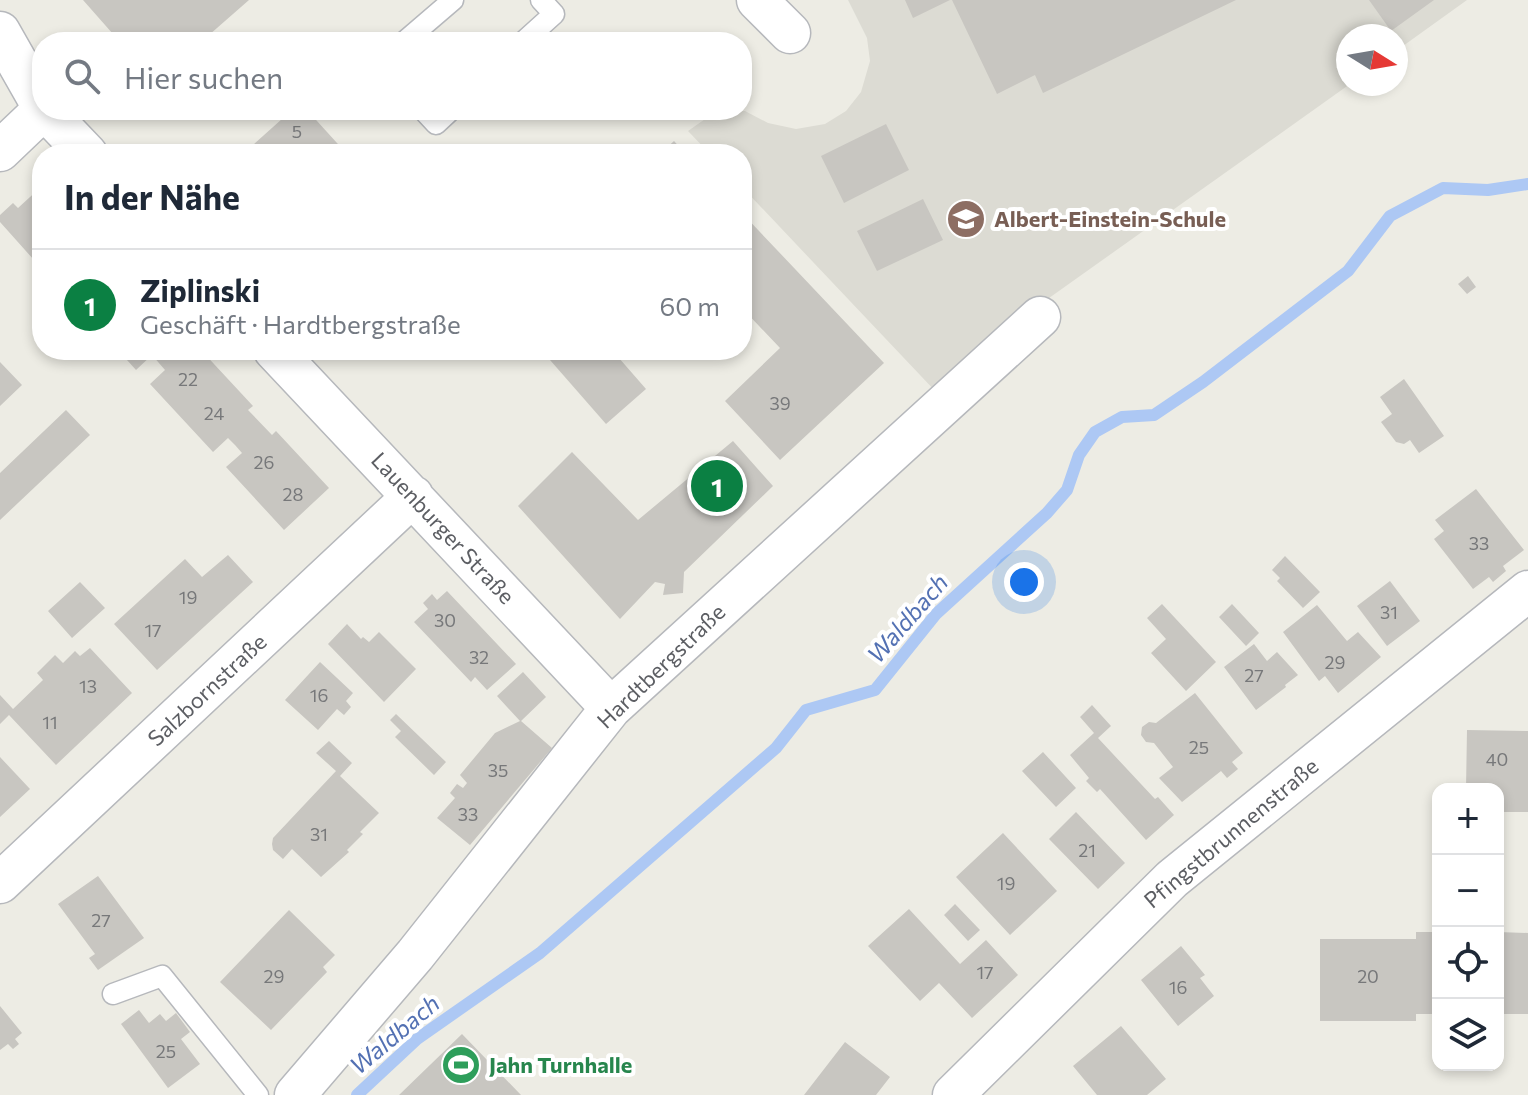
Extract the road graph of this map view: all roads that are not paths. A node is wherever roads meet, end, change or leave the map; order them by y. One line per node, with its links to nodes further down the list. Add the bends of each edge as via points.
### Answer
1 (453, 0): 5 (lane)
2 (541, 0): 6 (lane, via 554,14)
3 (757, 0): 7 (street)
4 (0, 32): 8 (street)
5 (416, 32)
6 (534, 32)
7 (790, 33)
8 (32, 89)
9 (32, 120): 12 (street)
10 (54, 120): 11 (street)
11 (77, 144)
12 (0, 151)
13 (1040, 317): 17 (street, Hardtbergstraße)
14 (284, 360): 15 (street, Lauenburger Straße)
15 (413, 496): 17 (street, Lauenburger Straße); 18 (street, Salzbornstraße)
16 (1528, 591): 22 (street, Pfingstbrunnenstraße, via 1172,879)
17 (611, 708): 21 (street, Hardtbergstraße, via 415,955)
18 (0, 883)
19 (113, 994): 20 (lane, via 162,976)
20 (258, 1095)
21 (295, 1095)
22 (953, 1095)

